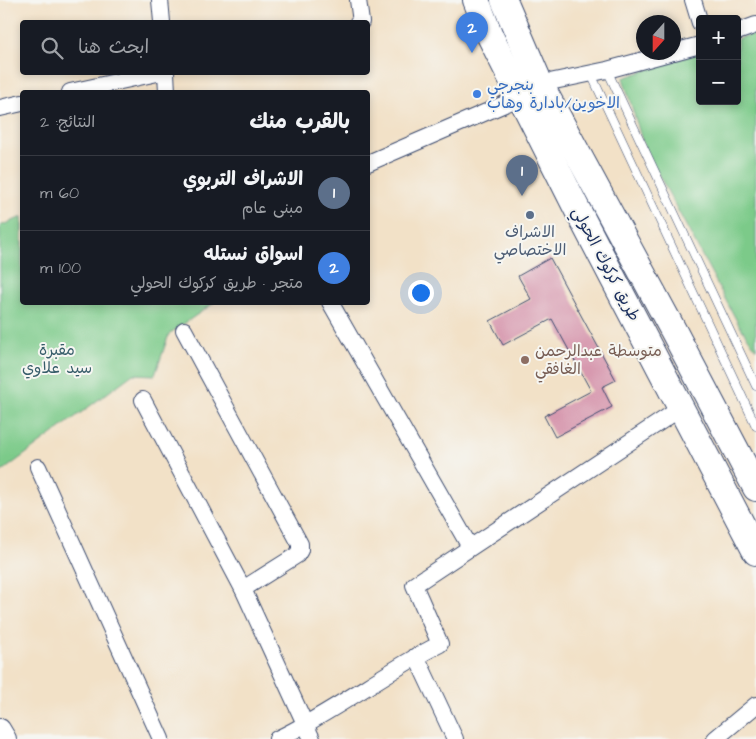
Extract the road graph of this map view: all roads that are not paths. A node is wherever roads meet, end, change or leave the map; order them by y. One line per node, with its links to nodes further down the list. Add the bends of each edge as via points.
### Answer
1 (160, 0): 7 (street)
2 (358, 0): 8 (street)
3 (476, 0): 20 (highway, طريق كركوك الحولي, via 490,36)
4 (504, 0): 20 (highway, طريق كركوك الحولي)
5 (693, 0): 6 (street)
6 (698, 15)
7 (162, 20)
8 (361, 20)
9 (756, 25): 10 (street)
10 (741, 31)
11 (696, 46): 12 (street)
12 (681, 50)
13 (644, 60): 14 (street)
14 (607, 70): 15 (street); 28 (lane)
15 (591, 74): 20 (street); 31 (lane)
16 (150, 75): 18 (street)
17 (164, 75): 19 (street)
18 (79, 90)
19 (166, 90)
20 (531, 91): 23 (street); 26 (highway, طريق كركوك الحولي); 27 (highway, طريق كركوك الحولي, via 578,211)
21 (20, 103): 22 (street)
22 (0, 108)
23 (370, 162)
24 (332, 305): 34 (street)
25 (184, 330): 36 (street, via 300,544 297,554)
26 (673, 330): 27 (highway); 33 (highway, طريق كركوك الحولي)
27 (647, 343): 30 (highway, طريق كركوك الحولي)
28 (756, 386)
29 (143, 400): 36 (street)
30 (681, 408): 34 (street); 35 (highway, طريق كركوك الحولي)
31 (756, 426)
32 (38, 467): 42 (street)
33 (756, 488)
34 (470, 547): 37 (street, via 414,585 440,644)
35 (756, 552)
36 (242, 589): 40 (street)
37 (416, 656): 40 (street); 44 (street)
38 (756, 705): 45 (street)
39 (0, 730): 41 (street)
40 (309, 732): 43 (street)
41 (6, 739)
42 (161, 739)
43 (277, 739)
44 (455, 739)
45 (715, 739)

